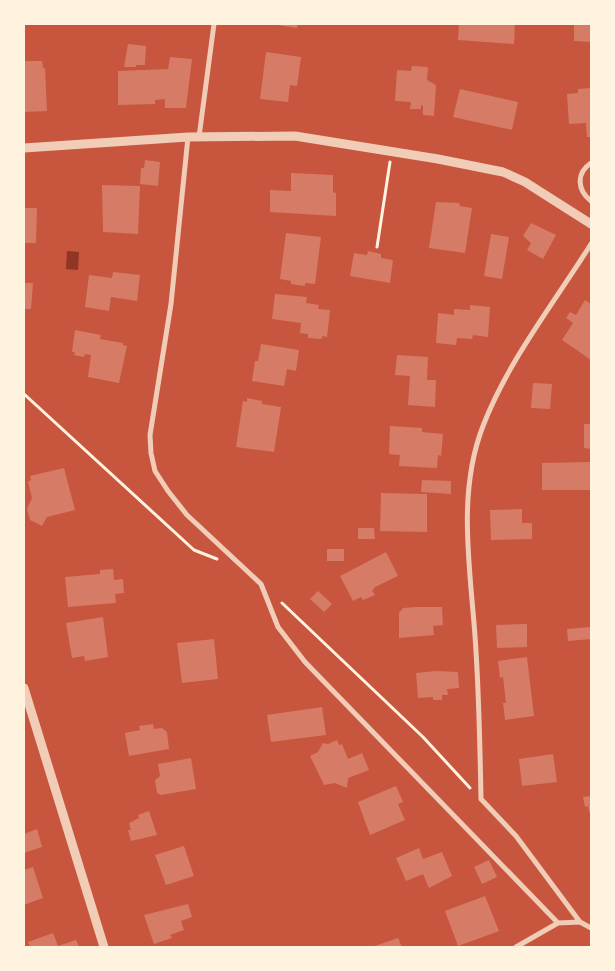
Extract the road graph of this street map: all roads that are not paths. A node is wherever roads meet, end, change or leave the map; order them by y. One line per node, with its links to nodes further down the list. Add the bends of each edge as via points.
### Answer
1 (214, 24): 3 (street)
2 (188, 137): 3 (street); 4 (street); 11 (street, via 170,304 150,435 155,472 187,515 261,584 278,627 305,662)
3 (199, 137): 7 (street, via 295,136 503,172 525,182)
4 (24, 148)
5 (591, 162): 6 (street, via 579,180 581,189)
6 (591, 201)
7 (591, 224)
8 (591, 244): 10 (street, via 497,394 482,428 466,515 481,799 516,836)
9 (24, 688): 14 (street)
10 (580, 922): 11 (street); 12 (street)
11 (558, 923): 13 (street)
12 (591, 928)
13 (522, 946): 15 (street)
14 (104, 947)
15 (516, 947)

